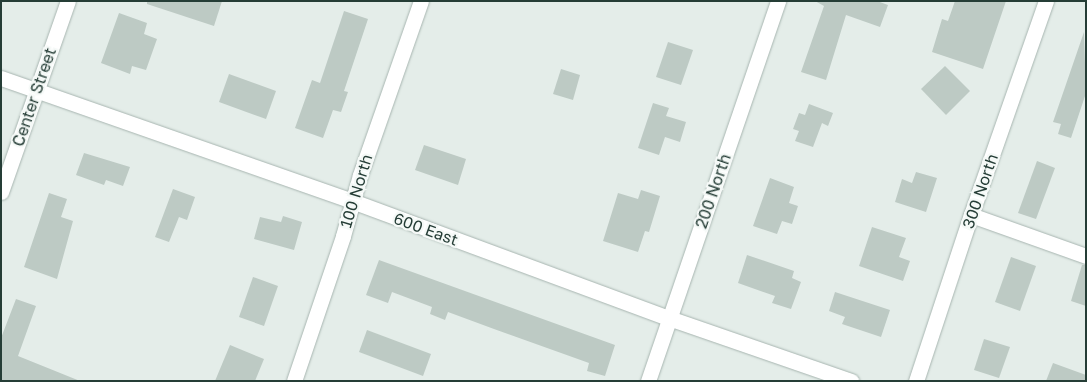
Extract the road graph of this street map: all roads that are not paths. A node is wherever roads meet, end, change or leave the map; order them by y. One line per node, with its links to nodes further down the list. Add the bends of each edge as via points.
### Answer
1 (68, 1): 6 (street, Center Street)
2 (420, 1): 8 (street, 100 North)
3 (778, 1): 11 (street, 200 North)
4 (1046, 1): 9 (street, 300 North)
5 (1, 78): 6 (street, 600 East)
6 (37, 90): 7 (street, Center Street); 8 (street, 600 East)
7 (1, 192)
8 (352, 201): 11 (street, 600 East); 12 (street, 100 North)
9 (971, 215): 10 (street); 15 (street, 300 North)
10 (1086, 256)
11 (669, 318): 13 (street, 200 North); 14 (street, 600 East)
12 (294, 381)
13 (648, 381)
14 (850, 381)
15 (916, 381)

